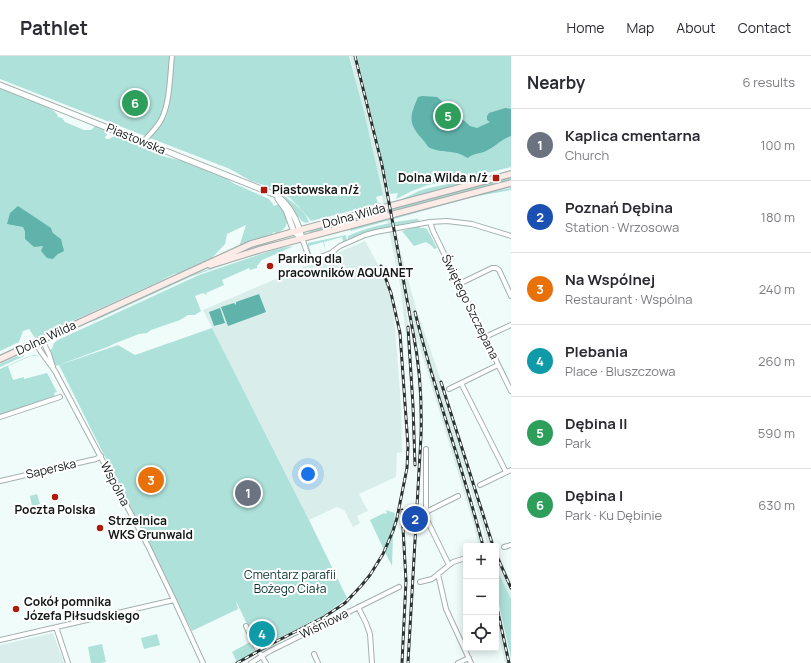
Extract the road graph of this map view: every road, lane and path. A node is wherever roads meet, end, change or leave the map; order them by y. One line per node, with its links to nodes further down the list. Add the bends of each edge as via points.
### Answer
1 (172, 56): 3 (street, via 167,103 162,119)
2 (0, 85): 3 (street, Piastowska)
3 (143, 142): 7 (street, Piastowska, via 279,196 288,205)
4 (511, 174): 7 (main road, Dolna Wilda)
5 (511, 183): 9 (main road, Dolna Wilda)
6 (430, 222): 8 (street, via 468,223); 9 (street, Piastowska, via 365,235 310,261); 11 (street, Świętego Szczepana)
7 (297, 231): 9 (street, Piastowska); 10 (main road, Dolna Wilda, via 251,244)
8 (511, 236)
9 (302, 238): 10 (main road, Dolna Wilda)
10 (200, 268): 15 (main road, Dolna Wilda)
11 (459, 284): 12 (street, via 495,268 499,270); 14 (street, Świętego Szczepana)
12 (511, 296)
13 (511, 325): 14 (street)
14 (485, 337): 17 (street, Świętego Szczepana)
15 (39, 341): 16 (main road, Dolna Wilda); 24 (street, Wspólna, via 41,352 55,371)
16 (0, 359)
17 (498, 365): 18 (street); 20 (street, Świętego Szczepana)
18 (461, 383): 19 (street); 26 (street)
19 (449, 389)
20 (511, 391)
21 (60, 397): 22 (street)
22 (0, 417)
23 (426, 449): 30 (street)
24 (101, 456): 27 (street, Saperska); 38 (street, Wspólna)
25 (511, 470): 26 (street)
26 (506, 472): 28 (street)
27 (0, 481)
28 (480, 485)
29 (458, 496): 30 (street)
30 (426, 512): 34 (street, via 426,521)
31 (511, 545): 32 (street)
32 (504, 547)
33 (463, 559): 34 (street)
34 (449, 565): 35 (street)
35 (438, 574): 36 (street, via 432,579); 45 (street, via 446,609)
36 (420, 582)
37 (399, 587): 39 (street, Wiśniowa)
38 (174, 600): 41 (street); 47 (street, Wspólna)
39 (358, 607): 44 (street, Wiśniowa); 51 (street, via 370,634)
40 (246, 626): 44 (street)
41 (56, 627): 42 (street); 46 (street)
42 (0, 640)
43 (314, 654): 50 (street)
44 (261, 656): 48 (street, Wiśniowa); 49 (street)
45 (469, 658): 52 (street); 53 (street)
46 (68, 663)
47 (203, 663)
48 (251, 663)
49 (266, 663)
50 (318, 663)
51 (372, 663)
52 (458, 663)
53 (471, 663)

